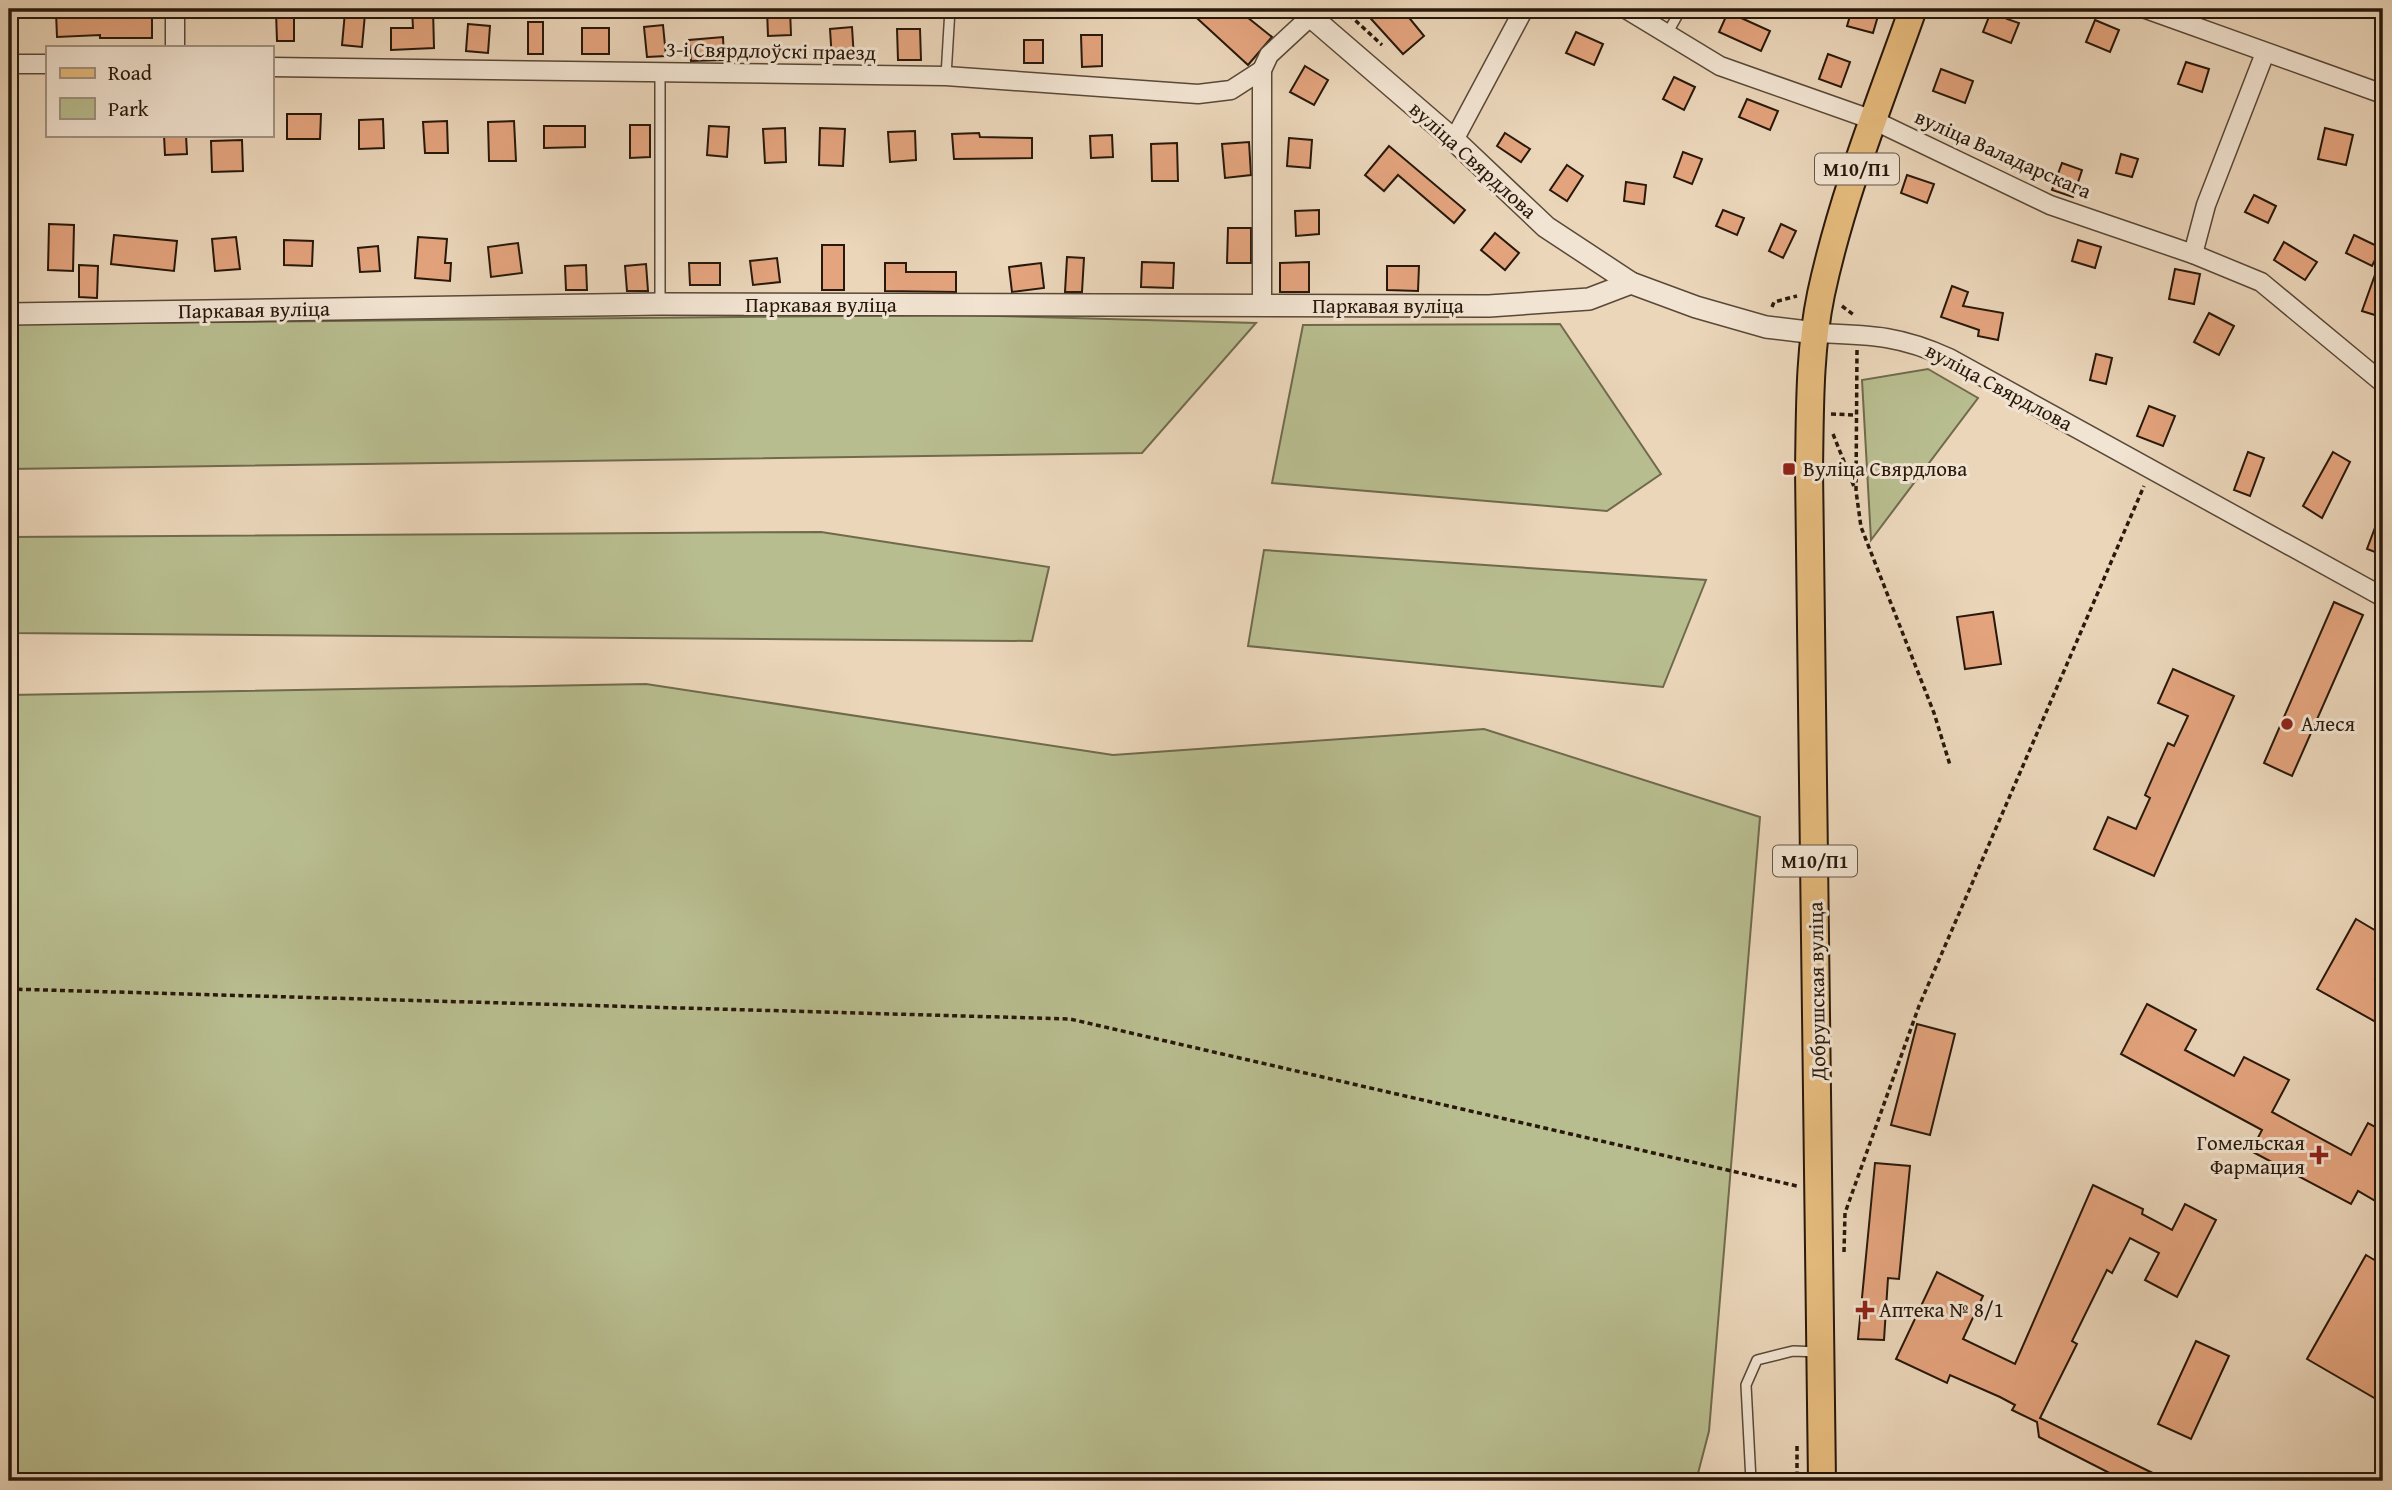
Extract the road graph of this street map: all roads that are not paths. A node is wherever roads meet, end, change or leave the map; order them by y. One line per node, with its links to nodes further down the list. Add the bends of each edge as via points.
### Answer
1 (175, 9): 11 (street)
2 (950, 9): 18 (lane)
3 (1524, 9): 21 (street)
4 (1626, 9): 10 (street, вуліца Валадарскага)
5 (1681, 9): 10 (lane)
6 (1913, 9): 20 (main road, М10/П1)
7 (2146, 9): 9 (street)
8 (1306, 13): 16 (street, via 1269,55); 21 (street, вуліца Свярдлова)
9 (2180, 15): 12 (street)
10 (1667, 34): 20 (street, вуліца Валадарскага, via 1720,66)
11 (175, 46)
12 (2265, 53): 19 (street); 22 (street, via 2206,205)
13 (9, 64): 14 (street)
14 (46, 64)
15 (273, 67): 17 (street, 3-і Свярдлоўскі праезд)
16 (1262, 70): 18 (street, 3-і Свярдлоўскі праезд, via 1231,90 1198,94); 25 (street)
17 (660, 72): 18 (street, 3-і Свярдлоўскі праезд); 24 (lane)
18 (946, 76)
19 (2383, 93)
20 (1873, 120): 22 (street, вуліца Валадарскага, via 2050,205); 27 (main road, М10/П1, via 1839,223)
21 (1454, 140): 23 (street, вуліца Свярдлова, via 1546,226)
22 (2193, 254): 28 (street, вуліца Валадарскага, via 2261,282)
23 (1630, 283): 25 (street, Паркавая вуліца, via 1589,299 1489,306); 27 (street, вуліца Свярдлова, via 1766,327)
24 (660, 304): 25 (street, Паркавая вуліца); 26 (street, Паркавая вуліца)
25 (1262, 306)
26 (9, 314)
27 (1816, 332): 29 (street, вуліца Свярдлова, via 1914,342 1950,358); 30 (main road, Добрушская вуліца / М10/П1, via 1809,470)
28 (2383, 383)
29 (2383, 597)
30 (1821, 1352): 31 (lane, via 1793,1351 1757,1360 1746,1385); 32 (main road, Добрушская вуліца / М10/П1)
31 (1751, 1481)
32 (1822, 1481)

